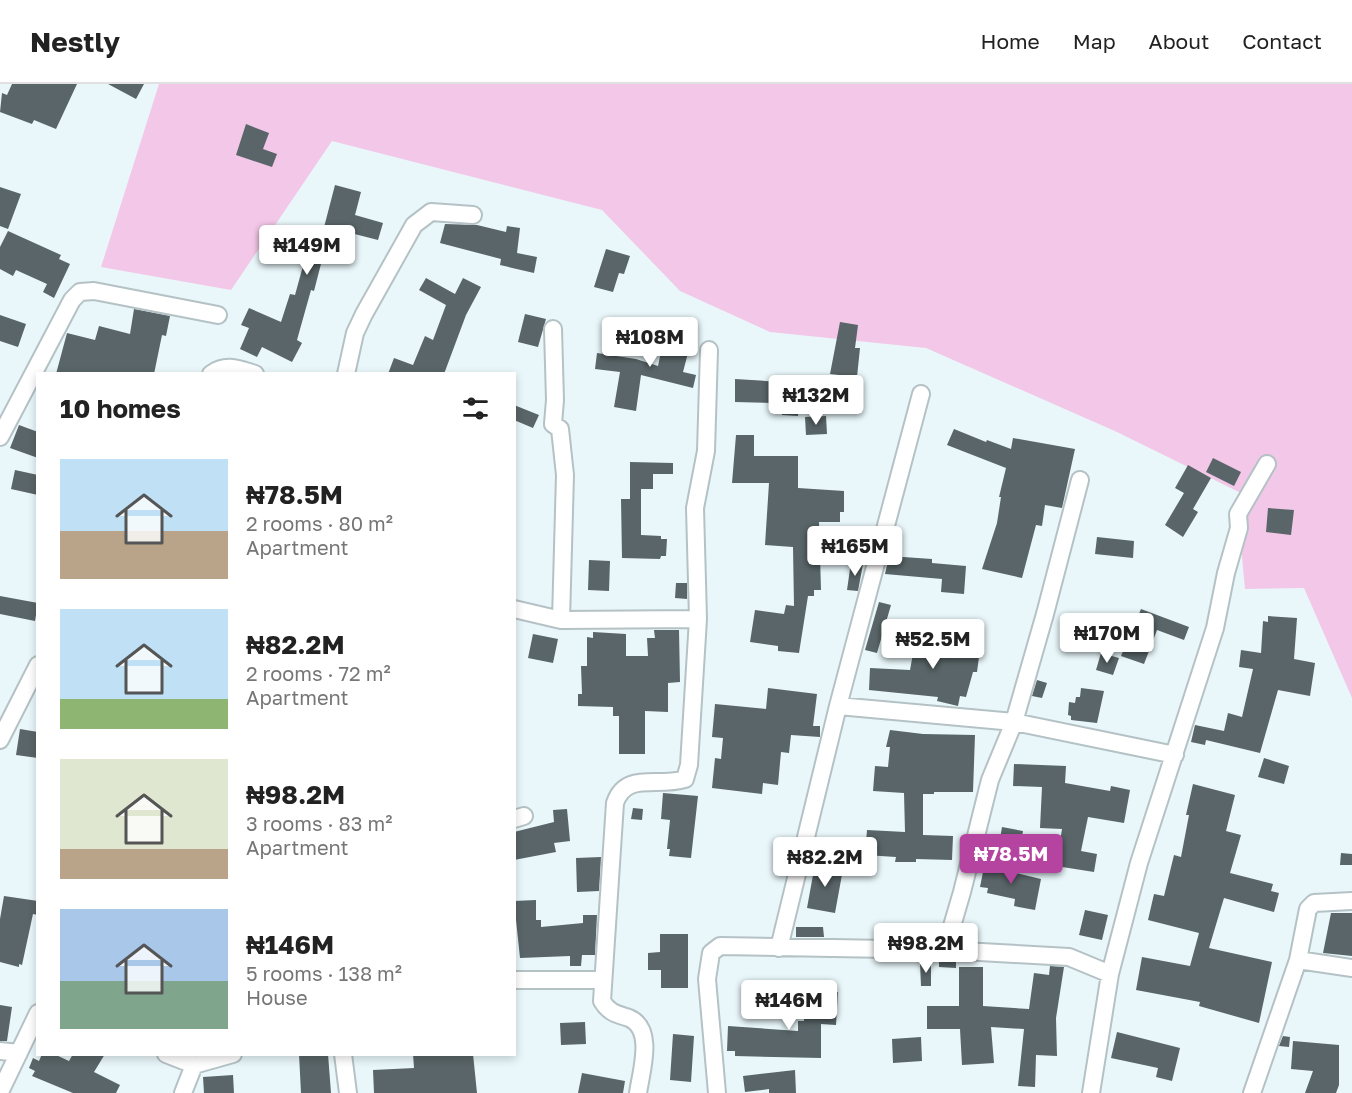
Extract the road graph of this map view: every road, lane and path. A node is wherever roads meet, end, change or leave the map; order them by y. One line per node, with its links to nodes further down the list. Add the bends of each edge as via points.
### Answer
1 (473, 215): 7 (street, via 431,212 414,225 355,333)
2 (218, 315): 9 (street, via 94,291 80,292 72,300)
3 (553, 329): 14 (street, via 553,424 560,429 565,475)
4 (709, 350): 13 (street, via 706,452 695,508)
5 (214, 372): 6 (street, via 223,367)
6 (248, 372)
7 (346, 372)
8 (921, 394): 16 (street)
9 (0, 437)
10 (1267, 464): 19 (street, via 1238,514 1239,528 1215,628)
11 (1080, 480): 17 (street)
12 (516, 609): 14 (street)
13 (698, 619): 14 (street); 27 (street, via 685,779 627,785 619,791 615,803)
14 (561, 620)
15 (36, 669): 18 (street)
16 (838, 706): 17 (street); 21 (street)
17 (1014, 722): 19 (street); 22 (street, via 990,780)
18 (0, 740)
19 (1175, 755): 25 (street, via 1139,863)
20 (1352, 901): 23 (street, via 1314,903 1308,909)
21 (779, 948): 22 (street); 39 (street, via 720,946 711,953 706,979)
22 (945, 950): 25 (street, via 1069,957)
23 (1299, 960): 24 (street); 41 (street)
24 (1352, 968)
25 (1110, 974): 40 (street)
26 (516, 981): 27 (street)
27 (603, 981): 38 (street, via 602,1001 606,1008 637,1023 642,1032)
28 (36, 1017): 30 (street)
29 (0, 1051): 30 (street)
30 (19, 1053): 35 (street)
31 (170, 1056): 34 (street)
32 (226, 1056): 34 (street)
33 (344, 1056): 37 (street)
34 (194, 1065): 36 (street)
35 (0, 1092)
36 (183, 1093)
37 (348, 1093)
38 (638, 1093)
39 (717, 1093)
40 (1091, 1093)
41 (1252, 1093)

